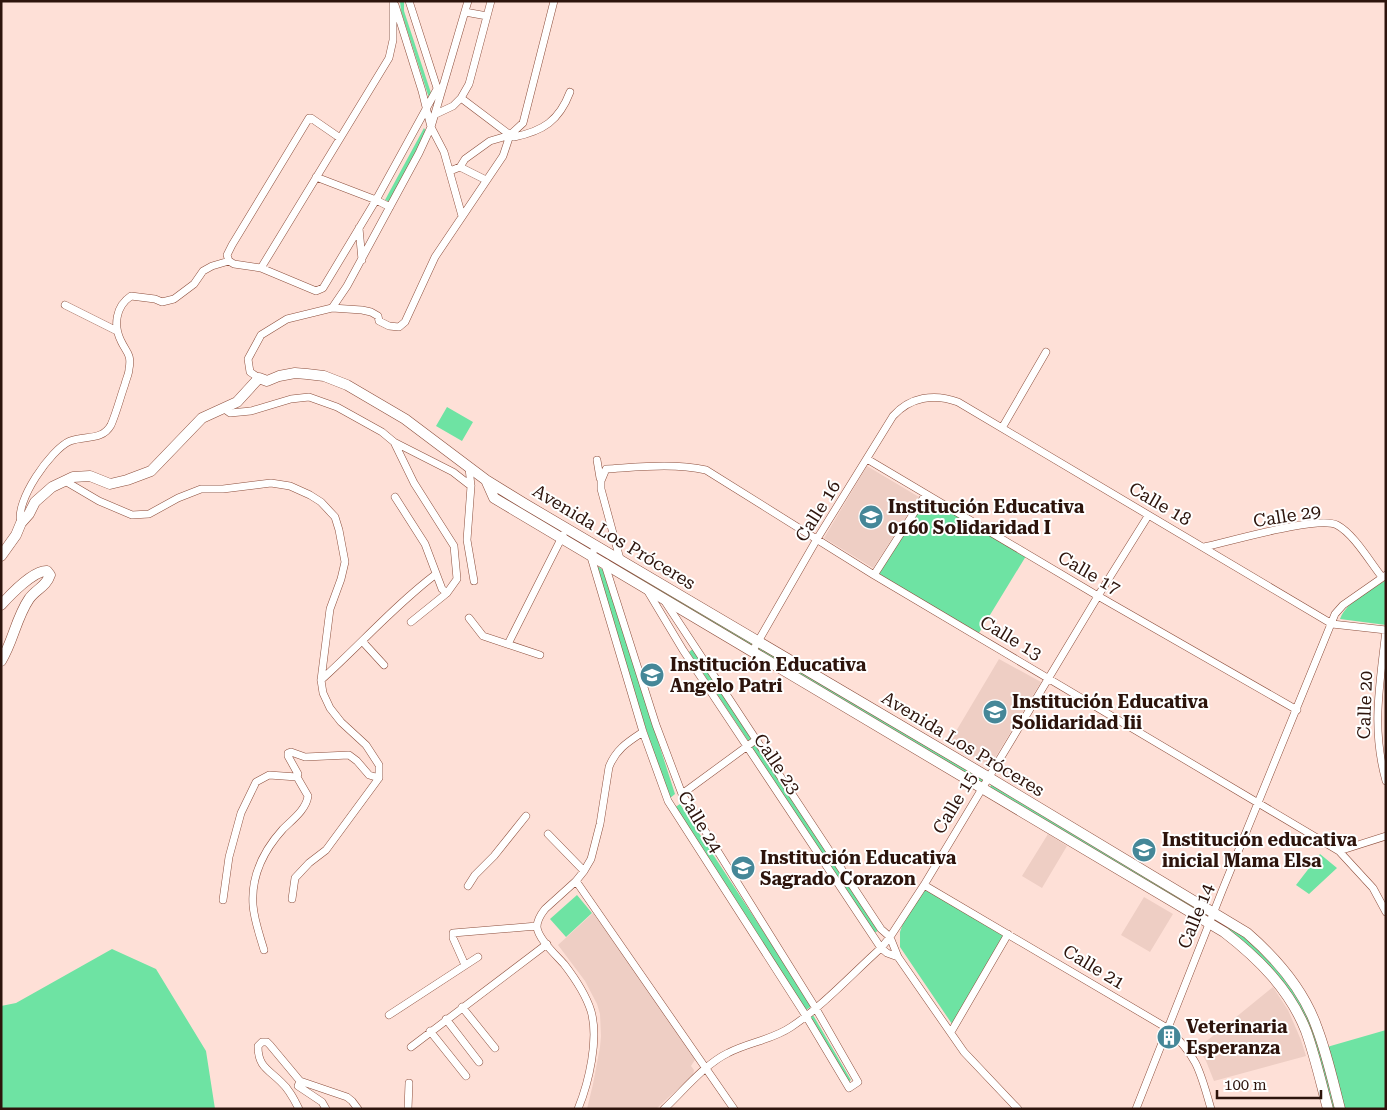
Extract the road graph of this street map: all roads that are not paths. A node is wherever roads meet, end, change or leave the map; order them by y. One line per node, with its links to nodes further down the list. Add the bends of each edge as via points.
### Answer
1 (394, 1): 12 (street); 16 (street, via 389,58)
2 (409, 1): 8 (street)
3 (468, 1): 6 (street)
4 (491, 1): 7 (street)
5 (554, 1): 15 (street, via 523,123)
6 (465, 12): 7 (street); 10 (street)
7 (487, 16): 11 (street, via 469,84)
8 (437, 89): 10 (street); 12 (street)
9 (570, 92): 15 (street, via 560,113 546,126 520,136)
10 (440, 98): 13 (street)
11 (461, 98): 13 (street); 15 (street)
12 (427, 110): 14 (street); 21 (street)
13 (436, 114): 14 (street)
14 (431, 128): 18 (street); 22 (street)
15 (510, 135): 17 (street, via 490,141 465,159); 20 (street, via 502,156)
16 (340, 138): 19 (street); 26 (street, via 309,118 232,245 227,255)
17 (460, 167): 18 (street); 20 (street)
18 (450, 171): 23 (street)
19 (316, 176): 21 (street); 27 (street)
20 (486, 180): 23 (street)
21 (376, 200): 22 (street); 24 (street)
22 (390, 207): 25 (street)
23 (462, 216): 29 (street, via 435,257 406,322 399,327 379,321 378,316 371,312)
24 (359, 228): 25 (street); 27 (street, via 323,288 316,291)
25 (362, 260): 29 (street)
26 (229, 261): 27 (street); 30 (street, via 203,271 194,284 174,299 162,302 131,296 119,309)
27 (261, 268)
28 (65, 305): 30 (street)
29 (332, 308): 32 (street, via 287,319 261,335 248,359 250,372)
30 (117, 331): 47 (street, via 130,358 111,425 100,436 69,442 44,465 24,497 19,517)
31 (1046, 352): 35 (street)
32 (259, 378): 34 (main road, via 236,402); 39 (main road, Avenida Los Próceres, via 267,381 295,373 324,376 347,385 405,419)
33 (922, 398): 35 (street, Calle 18, via 949,398); 37 (street, Calle 16, via 897,412)
34 (223, 408): 36 (street, via 230,412 251,411 309,397 337,406); 41 (main road, via 202,418 151,471 110,484 90,476)
35 (1002, 428): 46 (street, Calle 18)
36 (394, 442): 43 (street, via 453,472); 65 (street, via 414,482 454,546 458,579)
37 (867, 459): 44 (street, Calle 17); 50 (street, Calle 16)
38 (598, 460): 42 (street)
39 (469, 468): 40 (main road, Avenida Los Próceres); 43 (street)
40 (486, 480): 48 (main road, Avenida Los Próceres); 49 (main road, Avenida Los Próceres, via 494,498)
41 (65, 481): 47 (main road, via 34,502 30,514); 81 (street, via 132,515 149,514 201,490 271,483 290,486 321,502 335,518 344,562 330,609)
42 (601, 485): 50 (street, Calle 13, via 606,469 669,465 706,470); 56 (street)
43 (471, 486): 62 (street, via 467,540)
44 (926, 494): 59 (street); 66 (street, Calle 17)
45 (395, 497): 58 (street, via 425,544)
46 (1148, 516): 52 (street, Calle 18); 66 (street, Calle 15)
47 (21, 523): 54 (main road)
48 (567, 528): 49 (street); 51 (main road, Avenida Los Próceres)
49 (561, 539): 55 (main road, Avenida Los Próceres); 75 (street)
50 (817, 540): 59 (street, Calle 13); 74 (street, Calle 16)
51 (596, 545): 53 (main road, Avenida Los Próceres); 55 (street)
52 (1204, 547): 60 (street, Calle 29, via 1326,522 1336,524 1354,540); 71 (street, Calle 18)
53 (610, 553): 56 (main road, Avenida Los Próceres); 57 (street)
54 (1, 556)
55 (591, 557): 57 (main road, Avenida Los Próceres); 83 (street, Calle 24)
56 (620, 559): 61 (main road, Avenida Los Próceres)
57 (605, 565): 64 (main road, Avenida Los Próceres); 91 (street, Calle 24, via 656,725)
58 (436, 574): 65 (street); 73 (street)
59 (874, 574): 80 (street, Calle 13)
60 (1384, 576): 71 (street, Calle 14, via 1343,605)
61 (653, 579): 63 (main road, Avenida Los Próceres); 64 (street)
62 (474, 581)
63 (670, 589): 67 (street); 74 (main road, Avenida Los Próceres)
64 (647, 590): 67 (main road, Avenida Los Próceres); 85 (street, Calle 23)
65 (447, 593): 70 (street)
66 (1098, 596): 80 (street, Calle 15); 82 (street, Calle 17)
67 (664, 600): 76 (main road, Avenida Los Próceres); 84 (street, Calle 23)
68 (1, 605): 78 (main road, via 42,570 50,575 44,586 30,597)
69 (468, 618): 75 (street, via 484,636)
70 (411, 622)
71 (1332, 624): 72 (street, Calle 18); 82 (street, Calle 14)
72 (1386, 630): 89 (street, Calle 20, via 1376,722)
73 (362, 641): 79 (street); 81 (street)
74 (758, 641): 76 (street, Calle 16); 87 (main road, Avenida Los Próceres)
75 (508, 644): 77 (street)
76 (752, 652): 90 (main road, Avenida Los Próceres)
77 (540, 655)
78 (1, 661)
79 (384, 665)
80 (1048, 678): 87 (street, Calle 15); 92 (street, Calle 13)
81 (321, 680): 88 (street, via 330,708 366,745 378,765)
82 (1297, 710): 92 (street, Calle 14)
83 (644, 732): 97 (street, via 619,749 613,758 596,842); 118 (street, Calle 24, via 668,801)
84 (756, 739): 85 (street); 108 (street, Calle 23, via 881,929)
85 (747, 746): 91 (street); 110 (street, Calle 23)
86 (297, 777): 88 (street, via 288,756 290,752 305,757 349,755 369,776); 102 (street, via 269,775 256,782 241,813 229,857); 111 (street, via 308,800 266,849 254,885 253,906)
87 (988, 777): 90 (street, Calle 15); 103 (main road, Avenida Los Próceres)
88 (379, 778): 101 (street, via 326,850 295,878)
89 (1386, 781)
90 (982, 788): 99 (street, Calle 15); 105 (main road, Avenida Los Próceres)
91 (682, 794): 116 (street, Calle 24)
92 (1258, 802): 96 (street, Calle 13); 103 (street, Calle 14)
93 (526, 816): 100 (street)
94 (548, 834): 97 (street)
95 (1386, 836): 96 (street)
96 (1339, 850): 104 (street, Calle 13, via 1373,888)
97 (584, 871): 98 (street)
98 (576, 880): 106 (street, via 544,909); 126 (street)
99 (924, 885): 107 (street, Calle 21); 108 (street, Calle 15)
100 (468, 886)
101 (292, 898)
102 (223, 900)
103 (1214, 912): 105 (street, Calle 14); 141 (main road, Avenida Los Próceres, via 1256,941 1298,989 1317,1028)
104 (1386, 912)
105 (1210, 922): 120 (street, Calle 14); 140 (main road, Avenida Los Próceres, via 1255,957 1280,985 1305,1030)
106 (537, 926): 109 (street); 114 (street, via 453,932)
107 (1008, 934): 120 (street, Calle 21); 122 (street)
108 (890, 937): 110 (street, Calle 15); 113 (street, Calle 23)
109 (547, 944): 115 (street); 135 (street, via 584,995 594,1024 588,1076)
110 (881, 948): 113 (street, Calle 23); 116 (street, Calle 15)
111 (264, 950)
112 (478, 957): 114 (street)
113 (898, 957): 122 (street, Calle 23)
114 (465, 965): 117 (street)
115 (462, 1007): 119 (street); 124 (street)
116 (816, 1007): 118 (street, Calle 15); 118 (street, Calle 24, via 858,1082 849,1088)
117 (389, 1015)
118 (806, 1016): 126 (street, Calle 15, via 778,1035 727,1053)
119 (446, 1019): 121 (street); 125 (street)
120 (1167, 1028): 130 (street, Calle 14); 139 (street, Calle 21, via 1196,1062)
121 (430, 1031): 123 (street); 127 (street)
122 (951, 1032): 138 (street, Calle 23, via 964,1052)
123 (411, 1047)
124 (495, 1048)
125 (479, 1062)
126 (706, 1069): 136 (street, Calle 15); 137 (street)
127 (466, 1076)
128 (300, 1081): 131 (street, via 347,1098); 132 (street, via 267,1042 258,1046 260,1062 290,1092); 133 (street, via 298,1086 322,1102)
129 (409, 1083): 134 (street)
130 (1139, 1107)
131 (356, 1108)
132 (299, 1109)
133 (326, 1109)
134 (408, 1109)
135 (578, 1109)
136 (664, 1109)
137 (734, 1109)
138 (1018, 1109)
139 (1211, 1109)
140 (1328, 1109)
141 (1340, 1109)

